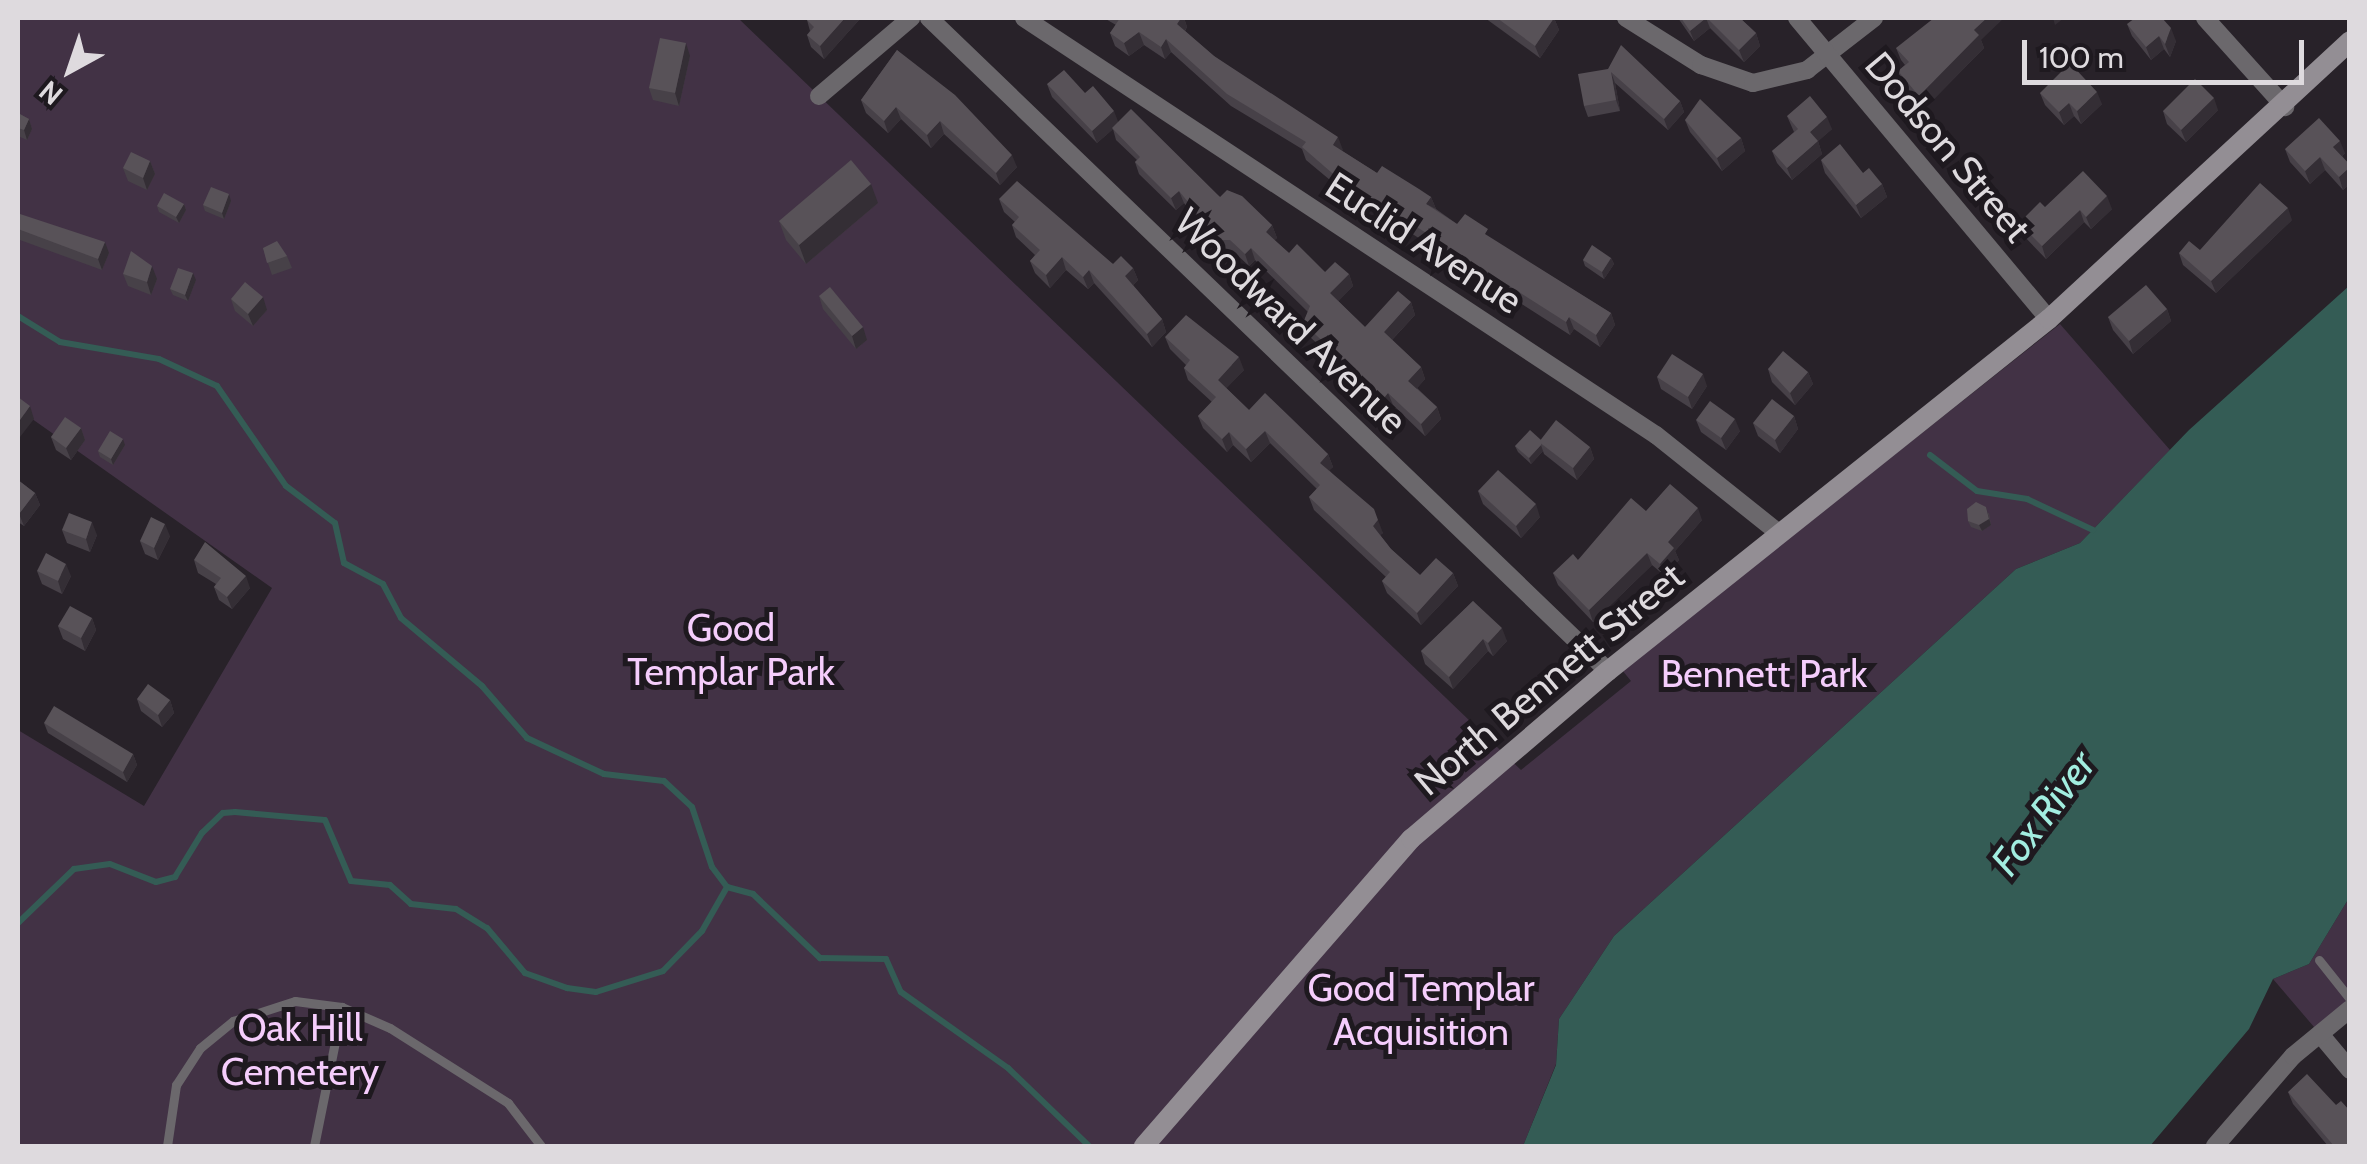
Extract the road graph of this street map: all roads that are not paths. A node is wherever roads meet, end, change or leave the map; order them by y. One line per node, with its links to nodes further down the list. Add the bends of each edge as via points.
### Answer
1 (911, 18): 10 (street)
2 (928, 18): 14 (street, Woodward Avenue)
3 (1024, 18): 13 (street, Euclid Avenue, via 1656,435)
4 (1626, 18): 9 (street, via 1726,78 1782,80)
5 (1796, 18): 9 (street, Dodson Street)
6 (1874, 18): 9 (street)
7 (2206, 18): 11 (street)
8 (2350, 41): 11 (main road, North Bennett Street)
9 (1828, 56): 12 (street, Dodson Street)
10 (819, 96)
11 (2285, 107): 12 (main road, North Bennett Street)
12 (2049, 319): 13 (main road, North Bennett Street)
13 (1780, 534): 14 (main road, North Bennett Street)
14 (1608, 671): 24 (main road, North Bennett Street, via 1412,839)
15 (2319, 960): 16 (lane)
16 (2350, 999)
17 (342, 1007): 21 (lane, via 273,1004 214,1033 176,1085); 22 (lane); 23 (lane, via 390,1028 490,1090)
18 (2350, 1009): 19 (street)
19 (2320, 1034): 20 (street); 25 (street)
20 (2350, 1070)
21 (168, 1146)
22 (309, 1146)
23 (542, 1146)
24 (1144, 1146)
25 (2216, 1146)

